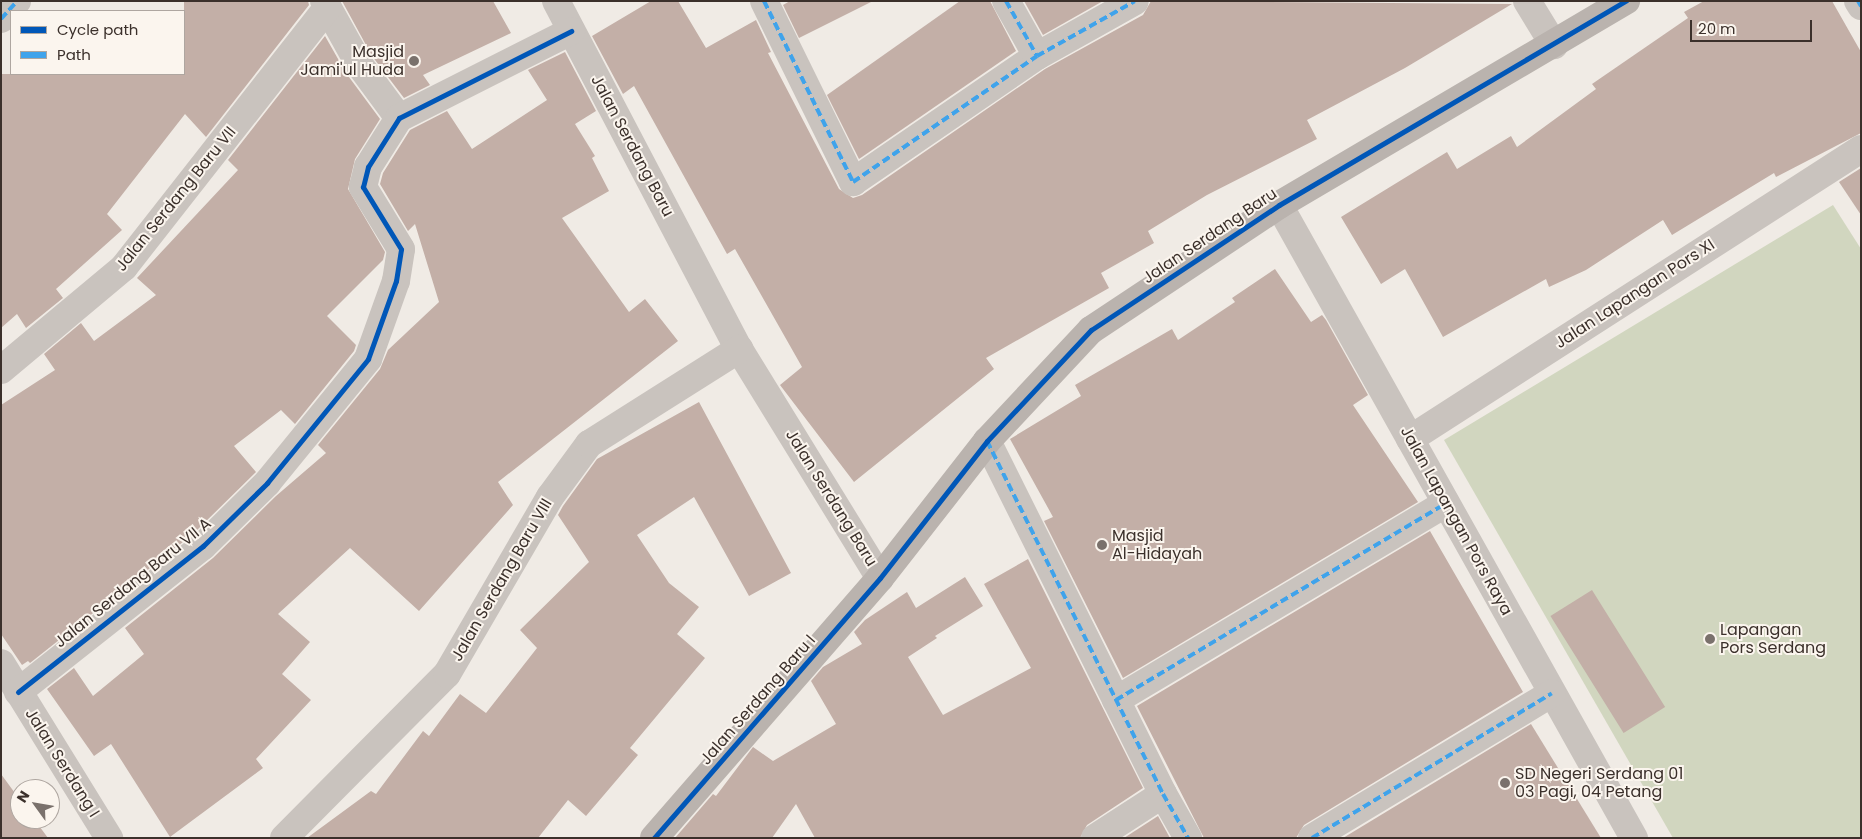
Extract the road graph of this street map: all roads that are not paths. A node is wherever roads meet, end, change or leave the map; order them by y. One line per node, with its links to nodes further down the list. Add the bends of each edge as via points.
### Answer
1 (17, 1): 11 (street)
2 (556, 1): 12 (street, Jalan Serdang Baru)
3 (764, 1): 14 (street, via 853,182)
4 (1006, 1): 14 (street)
5 (1135, 1): 14 (street)
6 (1527, 1): 13 (street)
7 (1626, 1): 13 (street, Jalan Serdang Baru)
8 (1858, 1): 10 (street)
9 (326, 4): 15 (street, Jalan Serdang Baru VII, via 359,64); 19 (street, Jalan Serdang Baru VII, via 124,267)
10 (1861, 6)
11 (1, 19)
12 (571, 31): 15 (street); 18 (street, Jalan Serdang Baru)
13 (1554, 44): 17 (street, Jalan Serdang Baru)
14 (1037, 56)
15 (399, 118): 25 (street, Jalan Serdang Baru VII A, via 368,167 363,187 401,249 396,281 368,359 266,483 203,546)
16 (1861, 149): 20 (street, Jalan Lapangan Pors XI)
17 (1279, 205): 20 (street, Jalan Lapangan Pors Raya); 21 (street, Jalan Serdang Baru, via 1091,330)
18 (739, 349): 23 (street, Jalan Serdang Baru); 30 (street, Jalan Serdang Baru VIII, via 590,444 550,496 447,674)
19 (1, 370)
20 (1410, 438): 22 (street, Jalan Lapangan Pors Raya)
21 (988, 441): 23 (street, Jalan Serdang Baru); 27 (street)
22 (1446, 503): 26 (street, Jalan Lapangan Pors Raya); 27 (street)
23 (880, 578): 31 (street, Jalan Serdang Baru I)
24 (1, 663): 25 (street, Jalan Serdang I)
25 (18, 692): 29 (street, Jalan Serdang I)
26 (1552, 693): 34 (street); 35 (street, Jalan Lapangan Pors Raya)
27 (1116, 700): 28 (street)
28 (1163, 794): 32 (street); 33 (street)
29 (109, 838)
30 (284, 838)
31 (654, 838)
32 (1094, 838)
33 (1188, 838)
34 (1312, 838)
35 (1634, 838)

